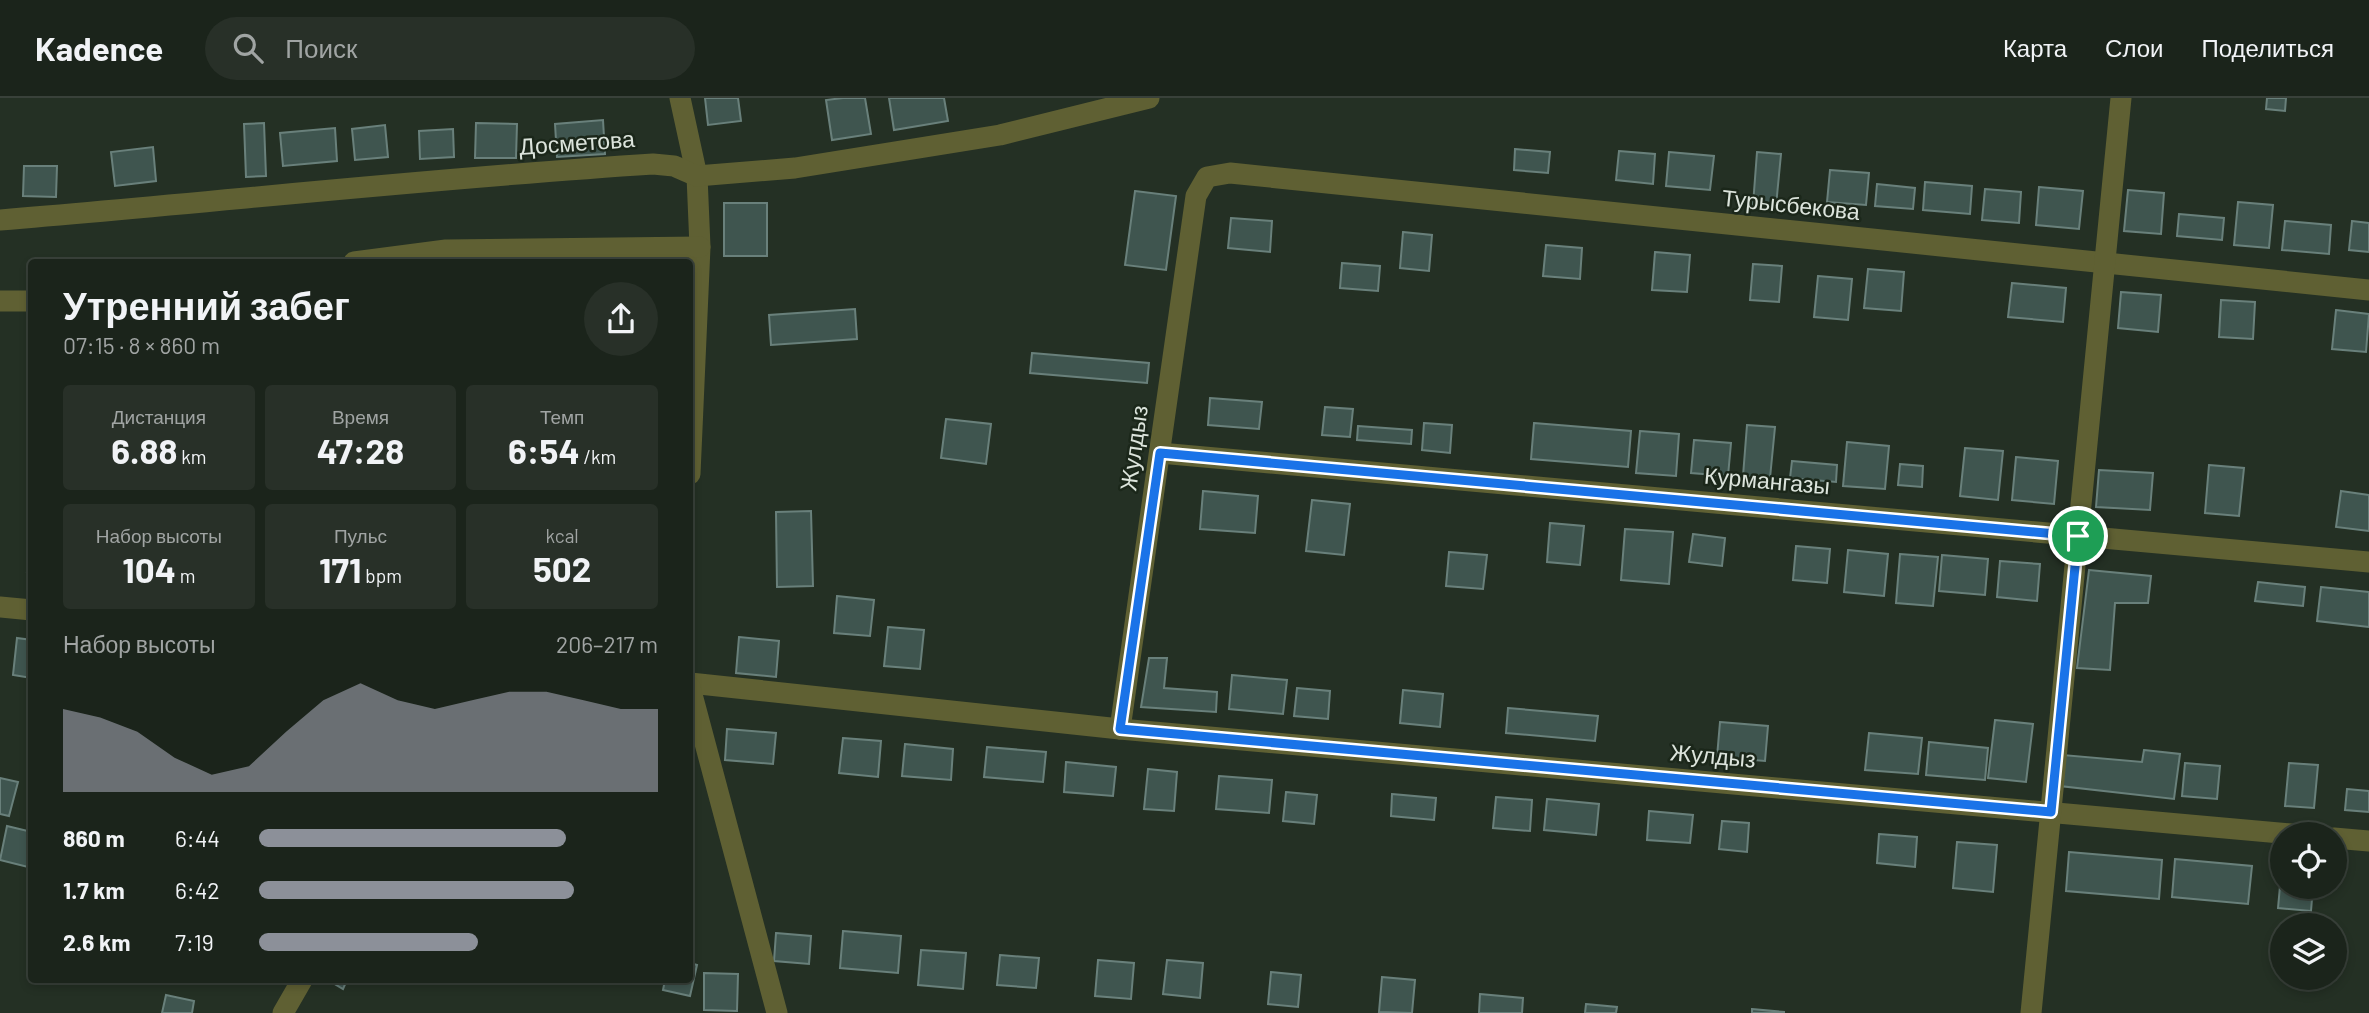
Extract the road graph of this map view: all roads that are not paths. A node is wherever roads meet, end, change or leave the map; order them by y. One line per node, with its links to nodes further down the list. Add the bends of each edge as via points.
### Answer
1 (680, 98): 4 (street)
2 (1149, 98): 4 (street, Досметова, via 1000,135 886,156)
3 (2121, 98): 9 (street)
4 (697, 176): 6 (street, Досметова, via 674,166 653,164 451,177); 7 (street)
5 (1207, 177): 9 (street, Турысбекова, via 1230,173); 14 (street, Жулдыз, via 1196,196)
6 (0, 220)
7 (700, 247): 8 (street, via 446,250); 13 (street)
8 (377, 259)
9 (2105, 264): 10 (street, Турысбекова); 15 (street)
10 (2369, 290)
11 (28, 301): 12 (street)
12 (0, 302)
13 (693, 406)
14 (1160, 453): 15 (street, Курмангазы); 21 (street, Жулдыз)
15 (2078, 536): 16 (street, Курмангазы); 22 (street)
16 (2369, 562)
17 (0, 607): 18 (street)
18 (28, 610)
19 (693, 685): 21 (street, Жулдыз)
20 (693, 696): 28 (street)
21 (1120, 729): 22 (street, Жулдыз)
22 (2051, 812): 23 (street, Жулдыз); 29 (street)
23 (2270, 832)
24 (2347, 839): 25 (street)
25 (2369, 841)
26 (300, 983): 27 (street)
27 (283, 1013)
28 (777, 1013)
29 (2031, 1013)

